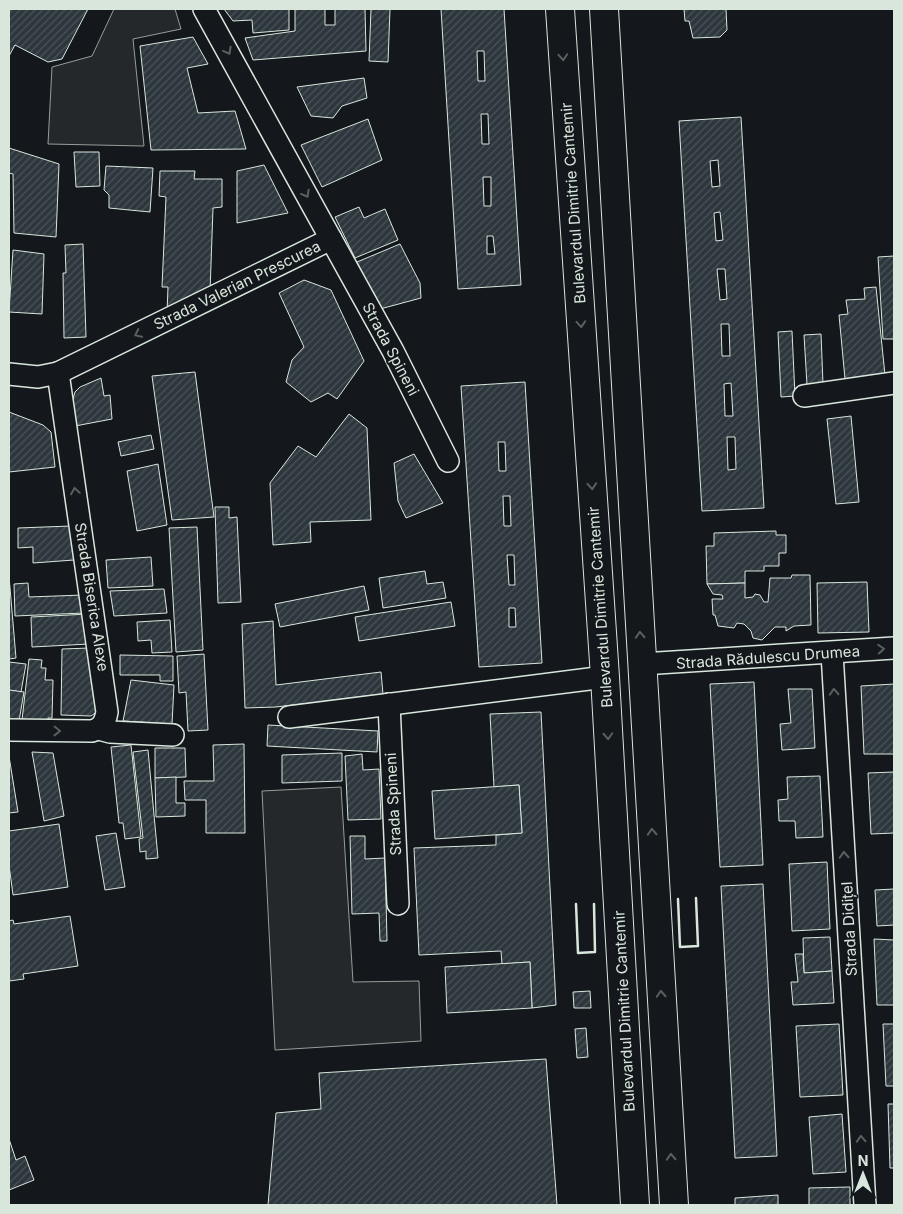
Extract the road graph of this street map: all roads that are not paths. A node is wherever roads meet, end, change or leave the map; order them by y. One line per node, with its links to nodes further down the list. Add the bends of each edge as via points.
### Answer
1 (204, 9): 4 (street, Strada Valerian Prescurea, one-way to 4)
2 (560, 9): 13 (main road, Bulevardul Dimitrie Cantemir, one-way to 13)
3 (604, 9): 12 (main road, one-way to 3)
4 (331, 239): 5 (street, Strada Valerian Prescurea, one-way to 5); 9 (street, Strada Spineni, via 393,351)
5 (58, 373): 6 (street, Strada Valerian Prescurea, via 38,377); 16 (street, Strada Biserica Alexe, one-way to 5, via 105,722 108,702)
6 (9, 374)
7 (894, 383): 8 (street)
8 (804, 396)
9 (448, 461)
10 (894, 648): 11 (street, Strada Rădulescu Drumea, one-way to 10)
11 (832, 653): 12 (street, Strada Rădulescu Drumea); 22 (street, Strada Didițel, one-way to 11)
12 (642, 664): 21 (main road, one-way to 12)
13 (605, 677): 14 (street); 20 (main road, Bulevardul Dimitrie Cantemir, one-way to 20)
14 (389, 704): 15 (street); 19 (street, Strada Spineni)
15 (289, 717)
16 (99, 729): 17 (street, one-way to 16); 18 (street)
17 (9, 730)
18 (174, 735)
19 (398, 904)
20 (635, 1205)
21 (674, 1205)
22 (865, 1205)

